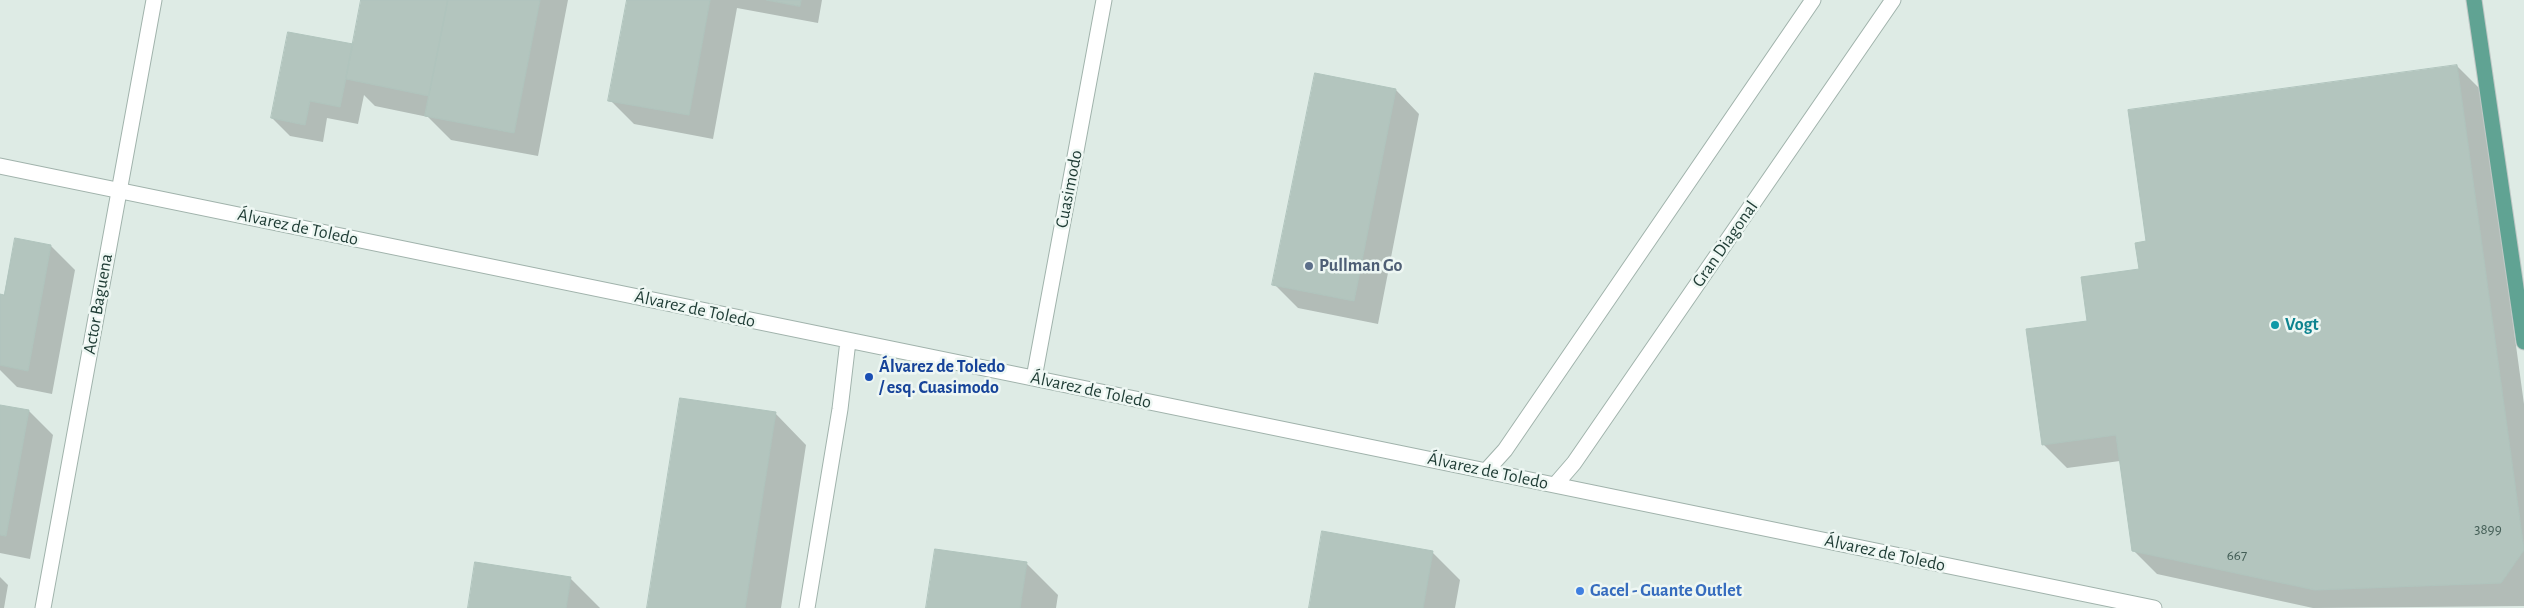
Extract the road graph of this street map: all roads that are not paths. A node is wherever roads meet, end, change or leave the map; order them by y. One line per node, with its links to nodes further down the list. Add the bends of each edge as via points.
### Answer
1 (154, 0): 7 (street, Actor Baguena)
2 (1104, 0): 10 (street, Cuasimodo)
3 (1813, 0): 11 (street, via 1505,450)
4 (1893, 0): 12 (street, Gran Diagonal, via 1574,463)
5 (2474, 0): 9 (main road)
6 (0, 166): 7 (street, Álvarez de Toledo)
7 (119, 191): 8 (street, Álvarez de Toledo); 13 (street, Actor Baguena)
8 (848, 340): 10 (street, Álvarez de Toledo); 14 (street, via 840,409)
9 (2524, 342)
10 (1034, 378): 11 (street, Álvarez de Toledo)
11 (1486, 471): 12 (street, Álvarez de Toledo)
12 (1555, 485): 15 (street, Álvarez de Toledo)
13 (43, 608)
14 (807, 608)
15 (2154, 608)

